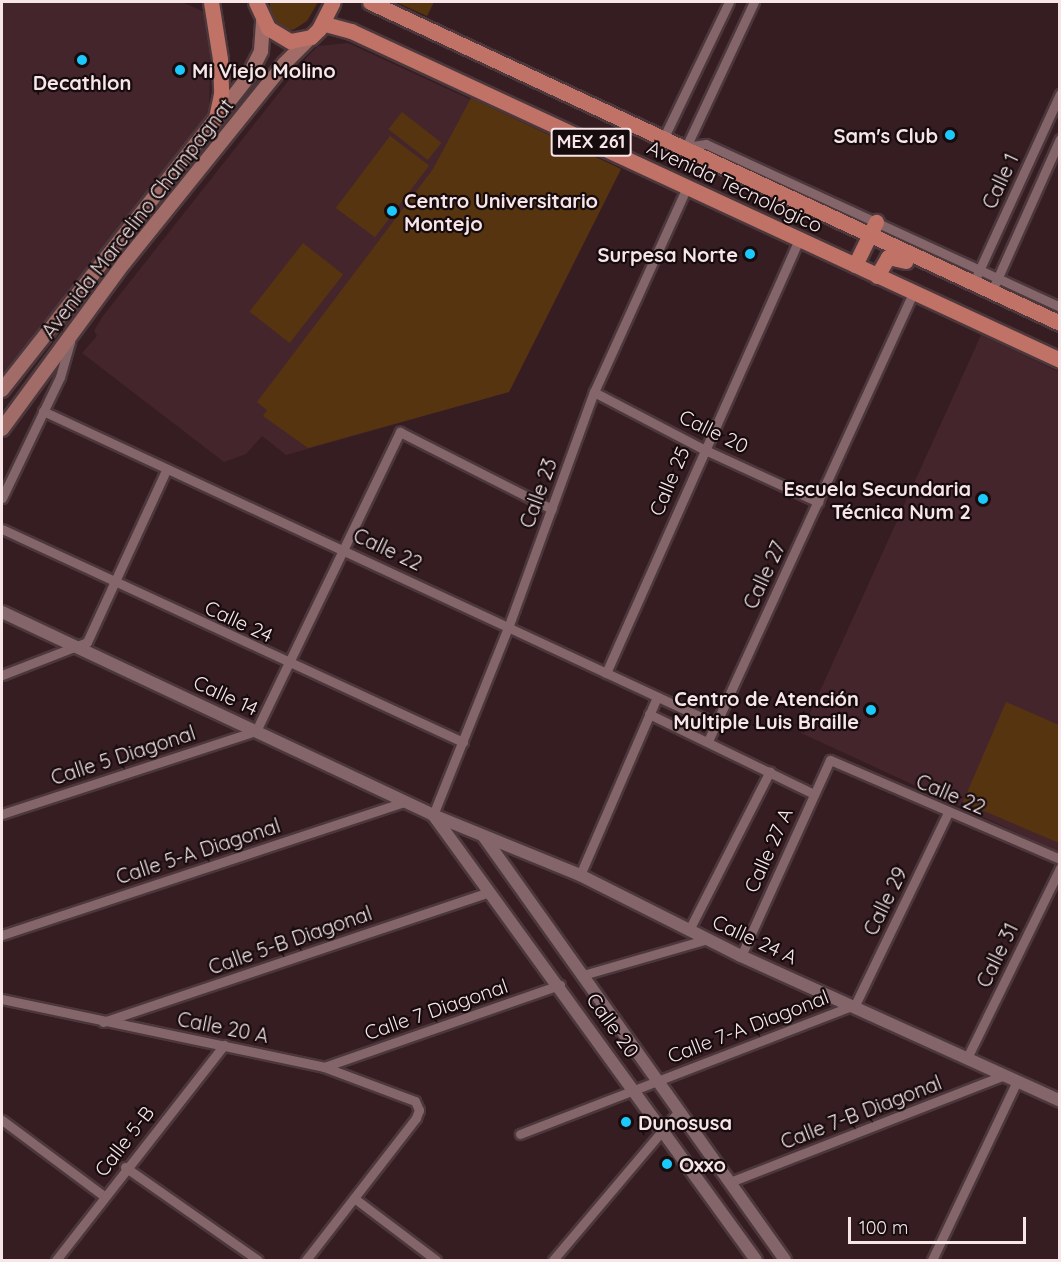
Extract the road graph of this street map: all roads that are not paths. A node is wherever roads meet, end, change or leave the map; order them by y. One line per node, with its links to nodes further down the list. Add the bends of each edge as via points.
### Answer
1 (211, 2): 11 (main road, via 221,94)
2 (256, 2): 7 (main road)
3 (333, 2): 8 (main road)
4 (370, 2): 12 (main road, Avenida Tecnológico / MEX 261)
5 (729, 2): 12 (street)
6 (754, 2): 14 (street)
7 (263, 21): 9 (main road, via 273,33 290,41); 11 (main road, Avenida Marcelino Champagnat, via 261,51 248,77)
8 (325, 24): 9 (main road); 15 (main road, Avenida Tecnológico / MEX 261, via 351,31)
9 (311, 37): 27 (main road, Avenida Marcelino Champagnat, via 284,64)
10 (1059, 94): 21 (street, Calle 1)
11 (216, 118): 25 (main road, Avenida Marcelino Champagnat)
12 (664, 137): 14 (main road, Avenida Tecnológico / MEX 261)
13 (1059, 139): 22 (street, Calle 1)
14 (686, 147): 16 (main road, Avenida Tecnológico / MEX 261)
15 (687, 187): 17 (main road, Avenida Tecnológico / MEX 261); 32 (street, Calle 23)
16 (873, 229): 18 (main road); 19 (main road, Avenida Tecnológico / MEX 261); 21 (street, Avenida Tecnológico)
17 (799, 239): 18 (main road, Avenida Tecnológico / MEX 261); 35 (street, Calle 25)
18 (855, 265): 20 (main road, Avenida Tecnológico / MEX 261)
19 (938, 267): 20 (main road, via 920,267 891,255 884,258); 21 (main road, Avenida Tecnológico / MEX 261)
20 (877, 276): 23 (main road, Avenida Tecnológico / MEX 261)
21 (976, 276): 22 (main road, Avenida Tecnológico / MEX 261)
22 (995, 285): 24 (street, Avenida Tecnológico); 26 (main road, Avenida Tecnológico / MEX 261)
23 (914, 292): 28 (main road, Avenida Tecnológico / MEX 261); 38 (street, Calle 27)
24 (1059, 307)
25 (58, 318): 27 (main road); 29 (main road, Avenida Marcelino Champagnat)
26 (1059, 323)
27 (73, 328): 30 (main road, Avenida Marcelino Champagnat); 33 (street, via 60,377)
28 (1059, 360)
29 (17, 371): 30 (main road); 31 (main road, Avenida Marcelino Champagnat)
30 (33, 386): 34 (main road, Avenida Marcelino Champagnat)
31 (2, 390)
32 (594, 392): 35 (street, Calle 20); 39 (street, Calle 23)
33 (43, 411): 36 (street, Calle 22); 37 (street)
34 (2, 429)
35 (703, 449): 38 (street, Calle 20); 47 (street, Calle 25)
36 (166, 470): 41 (street, Calle 22); 42 (street)
37 (2, 498)
38 (818, 502): 51 (street, Calle 27)
39 (552, 508): 41 (street, via 400,432); 44 (street, Calle 23)
40 (2, 529): 42 (street, Calle 24)
41 (344, 548): 44 (street, Calle 22); 46 (street)
42 (114, 583): 45 (street, via 87,642); 46 (street, Calle 24)
43 (2, 612): 45 (street, Calle 14)
44 (509, 625): 47 (street, Calle 22); 54 (street, Calle 23)
45 (75, 646): 48 (street); 52 (street, Calle 14)
46 (287, 663): 52 (street); 54 (street, Calle 24)
47 (606, 673): 49 (street, Calle 22)
48 (2, 675)
49 (657, 697): 50 (street); 51 (street, Calle 22)
50 (649, 714): 53 (street); 65 (street)
51 (716, 724): 53 (street, Calle 27)
52 (256, 731): 58 (street, Calle 14); 60 (street, Calle 5 Diagonal)
53 (708, 741): 56 (street)
54 (463, 742): 61 (street, Calle 23)
55 (830, 760): 57 (street, Calle 27 A); 59 (street, Calle 22)
56 (770, 771): 57 (street); 67 (street)
57 (812, 793): 70 (street, Calle 27 A)
58 (406, 801): 61 (street, Calle 14); 68 (street, Calle 5-A Diagonal)
59 (948, 813): 63 (street, Calle 22); 74 (street, Calle 29)
60 (2, 814)
61 (433, 815): 62 (street, Calle 24 A); 66 (street, Calle 20)
62 (484, 837): 65 (street, Calle 24 A); 71 (street, Calle 20)
63 (1059, 859)
64 (1059, 868): 77 (street, Calle 31)
65 (580, 875): 67 (street, Calle 24 A)
66 (490, 892): 72 (street, Calle 20); 75 (street, Calle 5-B Diagonal)
67 (689, 930): 69 (street, Calle 24 A)
68 (4, 932)
69 (708, 939): 70 (street, Calle 24 A); 71 (street)
70 (741, 956): 74 (street, Calle 24 A)
71 (583, 975): 80 (street, Calle 20)
72 (560, 985): 78 (street, Calle 7 Diagonal); 82 (street, Calle 20)
73 (2, 1001): 75 (street, Calle 20 A)
74 (855, 1005): 77 (street, Calle 24 A); 80 (street, Calle 7-A Diagonal)
75 (102, 1022): 76 (street, Calle 20 A)
76 (224, 1045): 78 (street, Calle 20 A); 88 (street, Calle 5-B)
77 (967, 1058): 79 (street, Calle 24 A)
78 (324, 1067): 91 (street, Calle 20 A, via 415,1101 419,1110)
79 (1005, 1075): 81 (street, Calle 24 A); 89 (street, Calle 7-B Diagonal)
80 (656, 1081): 82 (street, Calle 7-A Diagonal); 84 (street, Calle 20)
81 (1017, 1081): 83 (street, Calle 24 A); 99 (street)
82 (634, 1087): 86 (street, Calle 20); 87 (street, Calle 7-A Diagonal)
83 (1059, 1101)
84 (678, 1112): 86 (street); 89 (street, Calle 20)
85 (2, 1120): 90 (street)
86 (663, 1129): 96 (street); 97 (street, Calle 20)
87 (520, 1134)
88 (125, 1167): 90 (street, Calle 5-B); 93 (street)
89 (730, 1182): 98 (street, Calle 20)
90 (104, 1196): 92 (street, Calle 5-B)
91 (354, 1198): 94 (street); 95 (street)
92 (56, 1260)
93 (258, 1260)
94 (306, 1260)
95 (436, 1260)
96 (553, 1260)
97 (756, 1260)
98 (785, 1260)
99 (932, 1260)

